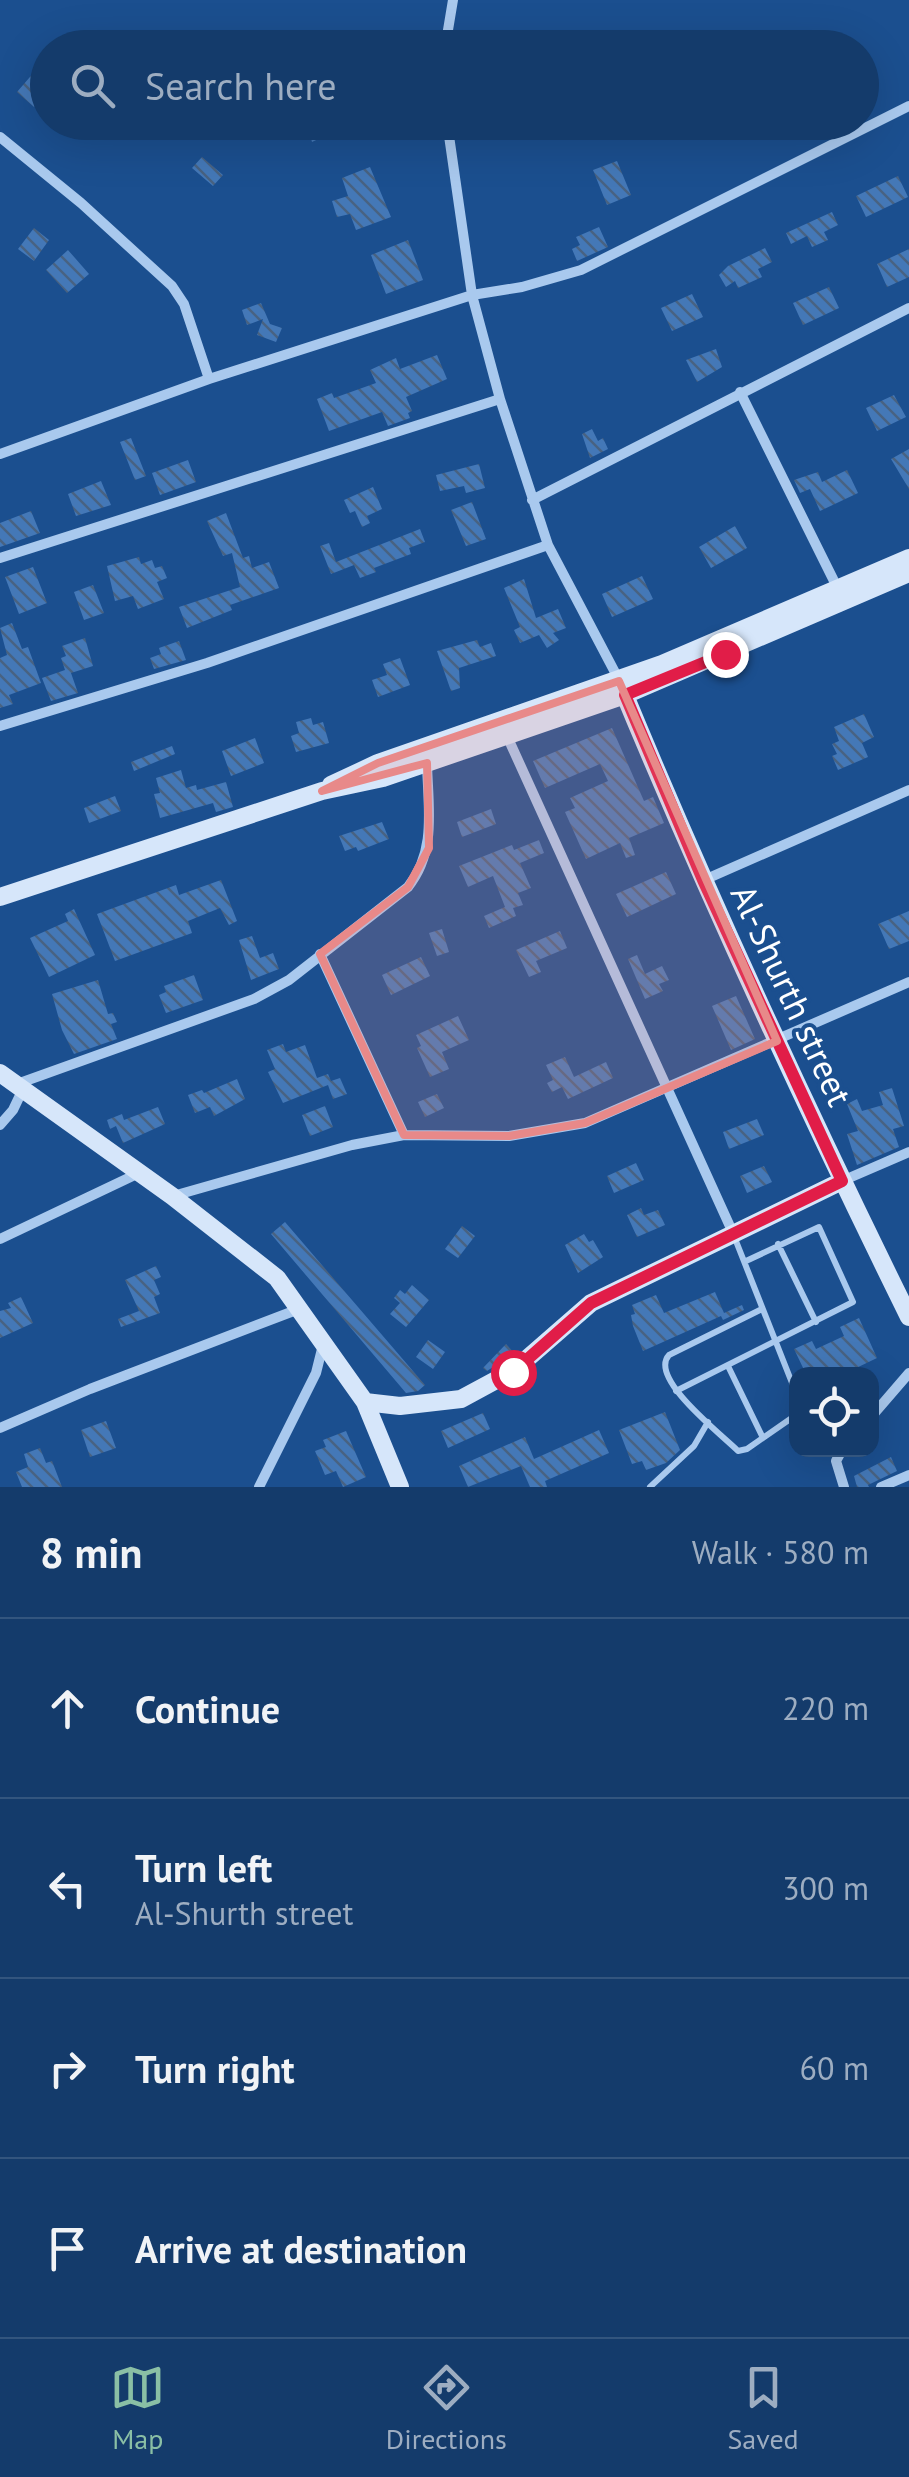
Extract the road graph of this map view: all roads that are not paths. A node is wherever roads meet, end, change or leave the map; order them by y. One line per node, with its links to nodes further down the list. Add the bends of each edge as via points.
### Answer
1 (452, 0): 2 (street)
2 (448, 30)
3 (909, 106): 4 (street)
4 (879, 121)
5 (0, 137): 10 (street, via 172,286)
6 (450, 140): 8 (street)
7 (841, 140): 8 (street, via 582,270)
8 (472, 295): 10 (street); 12 (street)
9 (909, 308): 11 (street)
10 (209, 379): 13 (street)
11 (740, 392): 14 (street); 19 (street)
12 (500, 399): 14 (street); 16 (street)
13 (0, 454)
14 (532, 500): 15 (street)
15 (548, 545): 20 (street); 21 (street)
16 (0, 558)
17 (909, 558): 19 (street)
18 (909, 573): 20 (street)
19 (838, 590): 20 (street)
20 (622, 688): 22 (street); 25 (street, via 378,763); 26 (street, Al-Shurth street)
21 (0, 726)
22 (507, 736): 23 (street); 33 (street)
23 (427, 763): 25 (street); 28 (street, via 429,848 420,872)
24 (909, 790): 26 (street)
25 (322, 791): 27 (street)
26 (703, 880): 30 (street, Al-Shurth street)
27 (0, 898)
28 (320, 954): 32 (street, via 254,999); 35 (street)
29 (909, 982): 30 (street)
30 (777, 1040): 33 (street); 38 (street, Al-Shurth street)
31 (0, 1073): 32 (street)
32 (20, 1087): 34 (street); 37 (street)
33 (668, 1088): 35 (street, via 585,1123 509,1136); 40 (street)
34 (0, 1125)
35 (404, 1136): 39 (street)
36 (909, 1152): 38 (street)
37 (140, 1173): 39 (street); 41 (street)
38 (842, 1181): 40 (street); 46 (street, Al-Shurth street)
39 (172, 1196): 45 (street, via 277,1278)
40 (733, 1233): 43 (lane); 54 (street, via 591,1303 513,1372 461,1399 400,1406)
41 (0, 1239)
42 (778, 1244): 43 (lane); 47 (lane); 47 (lane, via 820,1229 852,1302)
43 (746, 1261): 44 (lane)
44 (762, 1308): 48 (lane); 53 (lane, via 669,1355 664,1368)
45 (299, 1309): 49 (street); 58 (street)
46 (909, 1318)
47 (816, 1322): 48 (lane)
48 (777, 1342): 50 (lane); 52 (lane)
49 (322, 1345): 54 (street); 62 (street, via 316,1373)
50 (728, 1366): 53 (lane); 59 (lane)
51 (909, 1373): 55 (street)
52 (789, 1374)
53 (676, 1392): 57 (lane)
54 (364, 1402): 63 (street)
55 (879, 1408)
56 (789, 1420): 59 (lane)
57 (708, 1422): 59 (lane, via 738,1451); 64 (lane, via 694,1446)
58 (0, 1428)
59 (763, 1438)
60 (838, 1457): 65 (street)
61 (909, 1475): 66 (street)
62 (260, 1487)
63 (400, 1487)
64 (650, 1487)
65 (844, 1487)
66 (881, 1487)

